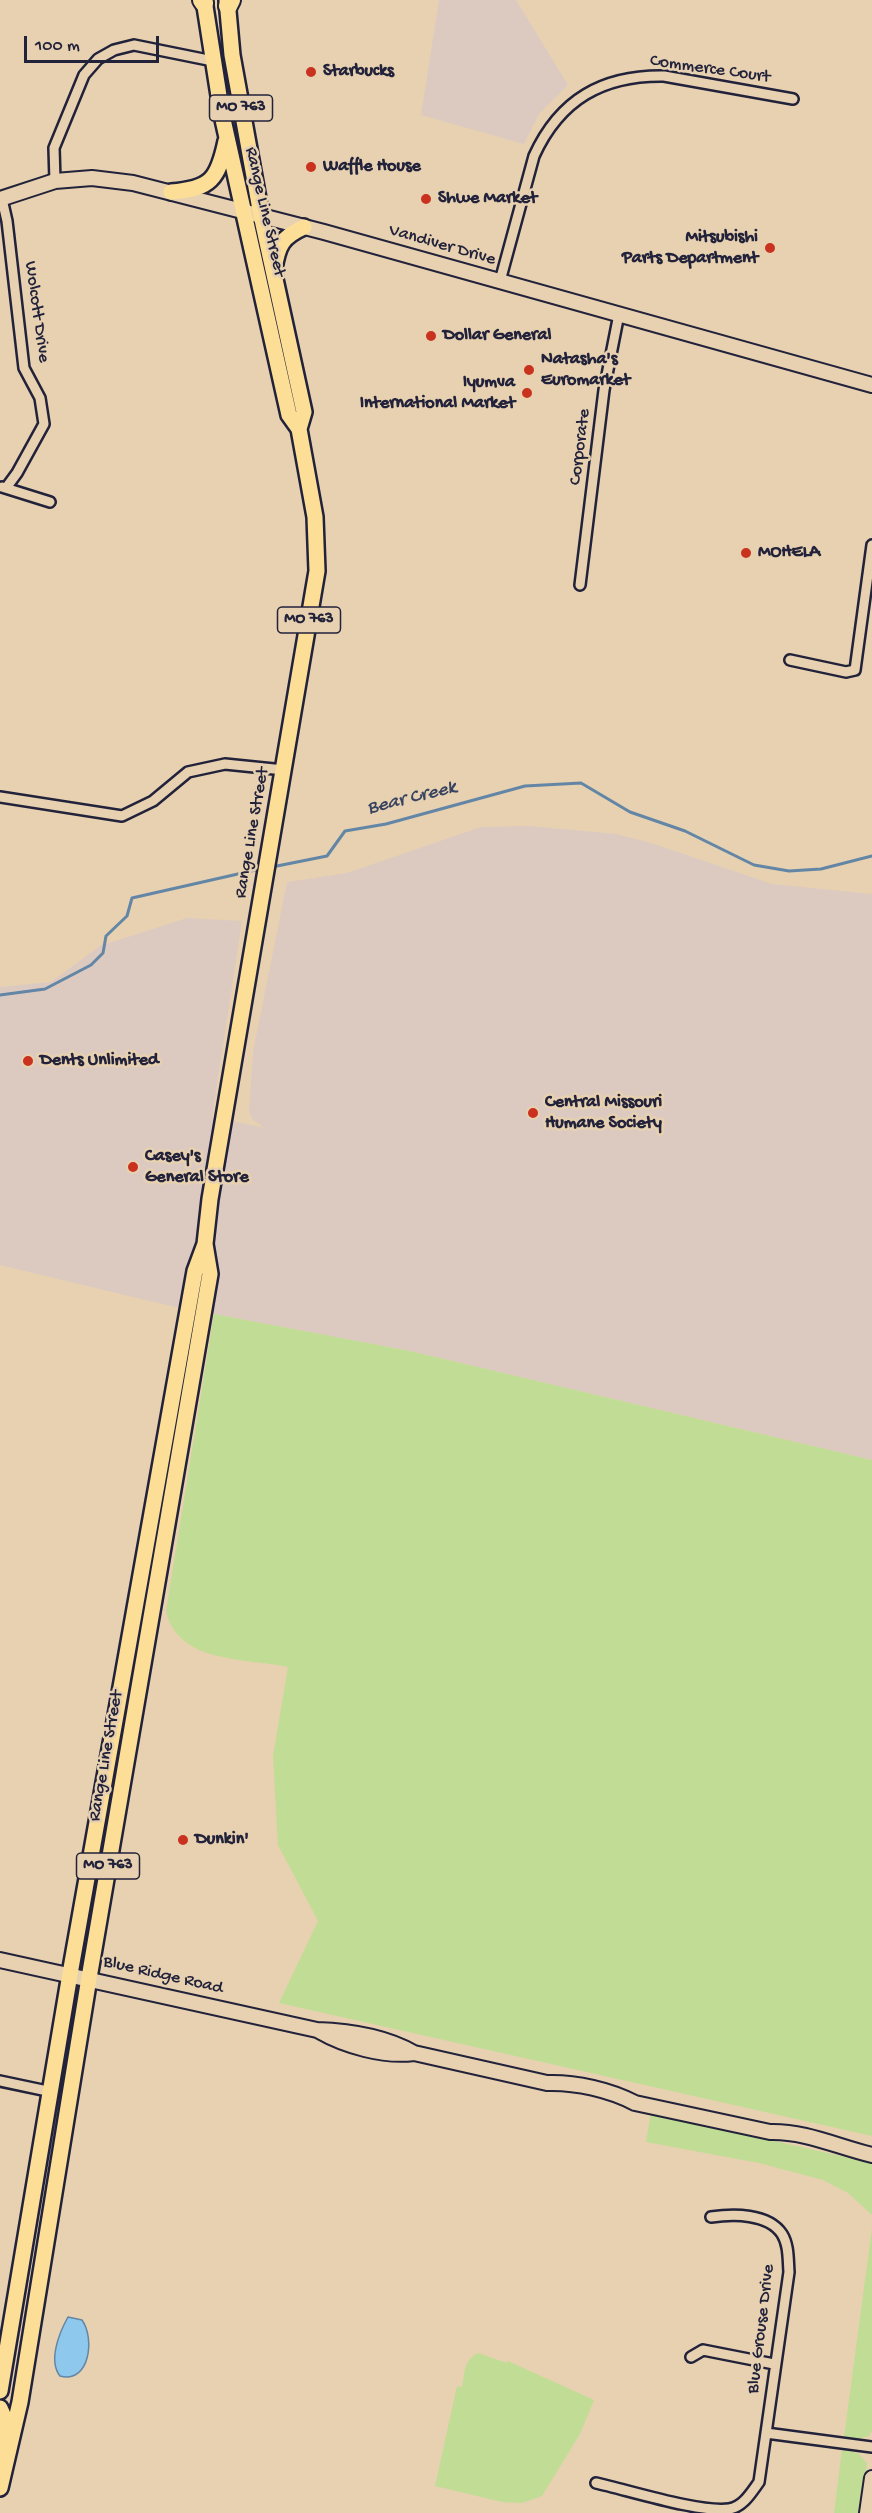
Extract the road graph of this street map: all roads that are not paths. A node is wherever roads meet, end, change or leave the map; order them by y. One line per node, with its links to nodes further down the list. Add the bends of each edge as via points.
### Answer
1 (203, 1): 3 (main road, Range Line Street / MO 763)
2 (228, 2): 10 (main road, Range Line Street / MO 763, via 232,55)
3 (213, 61): 5 (main road, Range Line Street / MO 763); 6 (street, via 134,45 98,59 84,75 54,148)
4 (793, 99): 13 (street, Commerce Court, via 664,76 621,79 587,92 570,104 543,137 534,156)
5 (227, 135): 7 (main road, via 218,173 209,183); 9 (main road, Range Line Street / MO 763)
6 (55, 181): 7 (street, Vandiver Drive, via 110,179); 8 (street, Vandiver Drive)
7 (171, 192): 9 (street, Vandiver Drive)
8 (1, 199): 17 (street, Wolcott Drive, via 24,368 40,398 44,424 17,473)
9 (244, 211): 10 (street, Vandiver Drive); 16 (main road, Range Line Street / MO 763, via 289,415)
10 (261, 215): 11 (street, Vandiver Drive); 12 (main road, Range Line Street / MO 763)
11 (304, 227): 12 (main road, via 282,242); 13 (street, Vandiver Drive)
12 (274, 272): 16 (main road, Range Line Street / MO 763, via 304,412)
13 (500, 281): 14 (street, Vandiver Drive)
14 (619, 314): 15 (street, Vandiver Drive); 20 (street, Corporate, via 604,390)
15 (872, 385)
16 (299, 429): 22 (main road, Range Line Street / MO 763, via 315,517 316,571)
17 (3, 487): 18 (street)
18 (50, 502)
19 (872, 545): 21 (street, via 855,670 846,672)
20 (580, 585)
21 (790, 660)
22 (284, 770): 23 (street, via 225,764 188,772 153,801 122,816); 24 (main road, Range Line Street / MO 763)
23 (0, 797)
24 (205, 1244): 25 (main road, Range Line Street / MO 763, via 195,1271); 26 (main road, Range Line Street / MO 763, via 210,1274)
25 (150, 1522): 26 (main road, via 154,1540 140,1620); 27 (main road, Range Line Street / MO 763)
26 (145, 1652): 28 (main road, Range Line Street / MO 763)
27 (126, 1657): 28 (main road, via 130,1682 116,1765); 30 (main road, Range Line Street / MO 763)
28 (121, 1791): 31 (main road, Range Line Street / MO 763)
29 (0, 1960): 30 (street, Blue Ridge Road)
30 (70, 1974): 31 (street, Blue Ridge Road); 33 (main road, Range Line Street / MO 763)
31 (89, 1978): 34 (street, Blue Ridge Road, via 317,2030 399,2044 414,2053 548,2083 561,2091 618,2104 635,2103 784,2132); 40 (main road, Range Line Street / MO 763)
32 (0, 2081): 33 (street)
33 (51, 2092): 36 (main road, Range Line Street / MO 763)
34 (866, 2154)
35 (711, 2217): 38 (street, Blue Grouse Drive, via 731,2214 769,2222 782,2235 789,2272)
36 (9, 2336): 39 (main road, Range Line Street / MO 763); 40 (main road, via 13,2392)
37 (691, 2356): 38 (street, via 703,2350)
38 (774, 2364): 42 (street, Blue Grouse Drive)
39 (0, 2391)
40 (20, 2400): 47 (main road, Range Line Street / MO 763)
41 (0, 2408): 44 (main road, via 4,2417)
42 (766, 2433): 43 (street); 46 (street, Blue Grouse Drive, via 759,2482 745,2502 730,2509 688,2504)
43 (872, 2447)
44 (0, 2462)
45 (872, 2478): 48 (street)
46 (596, 2483)
47 (0, 2488)
48 (867, 2513)

